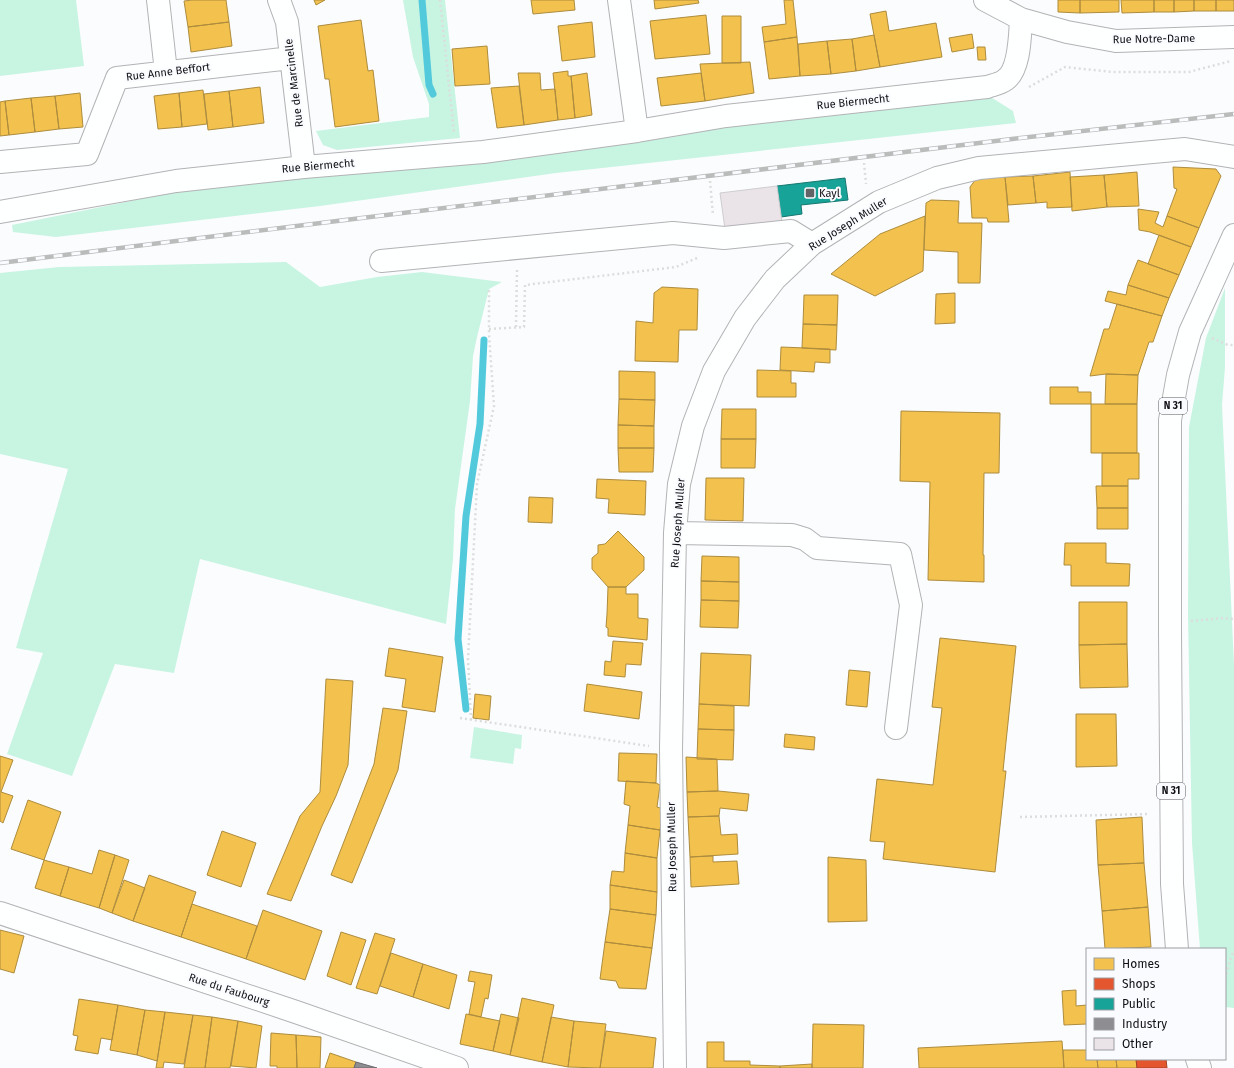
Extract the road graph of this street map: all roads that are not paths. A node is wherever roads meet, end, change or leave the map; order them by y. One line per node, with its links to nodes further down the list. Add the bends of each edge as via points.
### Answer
1 (158, 0): 8 (street)
2 (279, 0): 7 (street, Rue de Marcinelle, via 287,22)
3 (619, 0): 9 (street)
4 (985, 0): 5 (street, Rue Notre-Dame)
5 (1021, 19): 6 (street, Rue Notre-Dame, via 1067,32 1116,41); 9 (street, Rue Biermecht, via 1018,54 1013,70 1005,80 987,87 726,116)
6 (1234, 37)
7 (291, 58): 8 (street, Rue Anne Beffort); 12 (street, Rue de Marcinelle)
8 (166, 72): 11 (street, Rue Anne Beffort, via 117,78 87,154)
9 (637, 131): 12 (street, Rue Biermecht, via 483,152)
10 (1234, 157): 15 (street, Rue Joseph Muller, via 1185,149 979,168 937,178 879,202)
11 (0, 162)
12 (304, 167): 13 (street, Rue Biermecht, via 176,181)
13 (0, 212)
14 (1234, 235): 20 (street, N 31, via 1190,332 1178,375 1170,420 1171,813 1172,884)
15 (812, 244): 16 (street, via 791,231 724,238 673,232); 17 (street, Rue Joseph Muller, via 775,280 745,318 714,371 693,426 679,484)
16 (381, 261)
17 (675, 533): 18 (street, via 792,535 805,539 817,548 900,554 911,605); 22 (street, Rue Joseph Muller, via 670,749)
18 (896, 728)
19 (0, 913): 21 (street, Rue du Faubourg)
20 (1177, 948)
21 (457, 1068)
22 (676, 1068)

